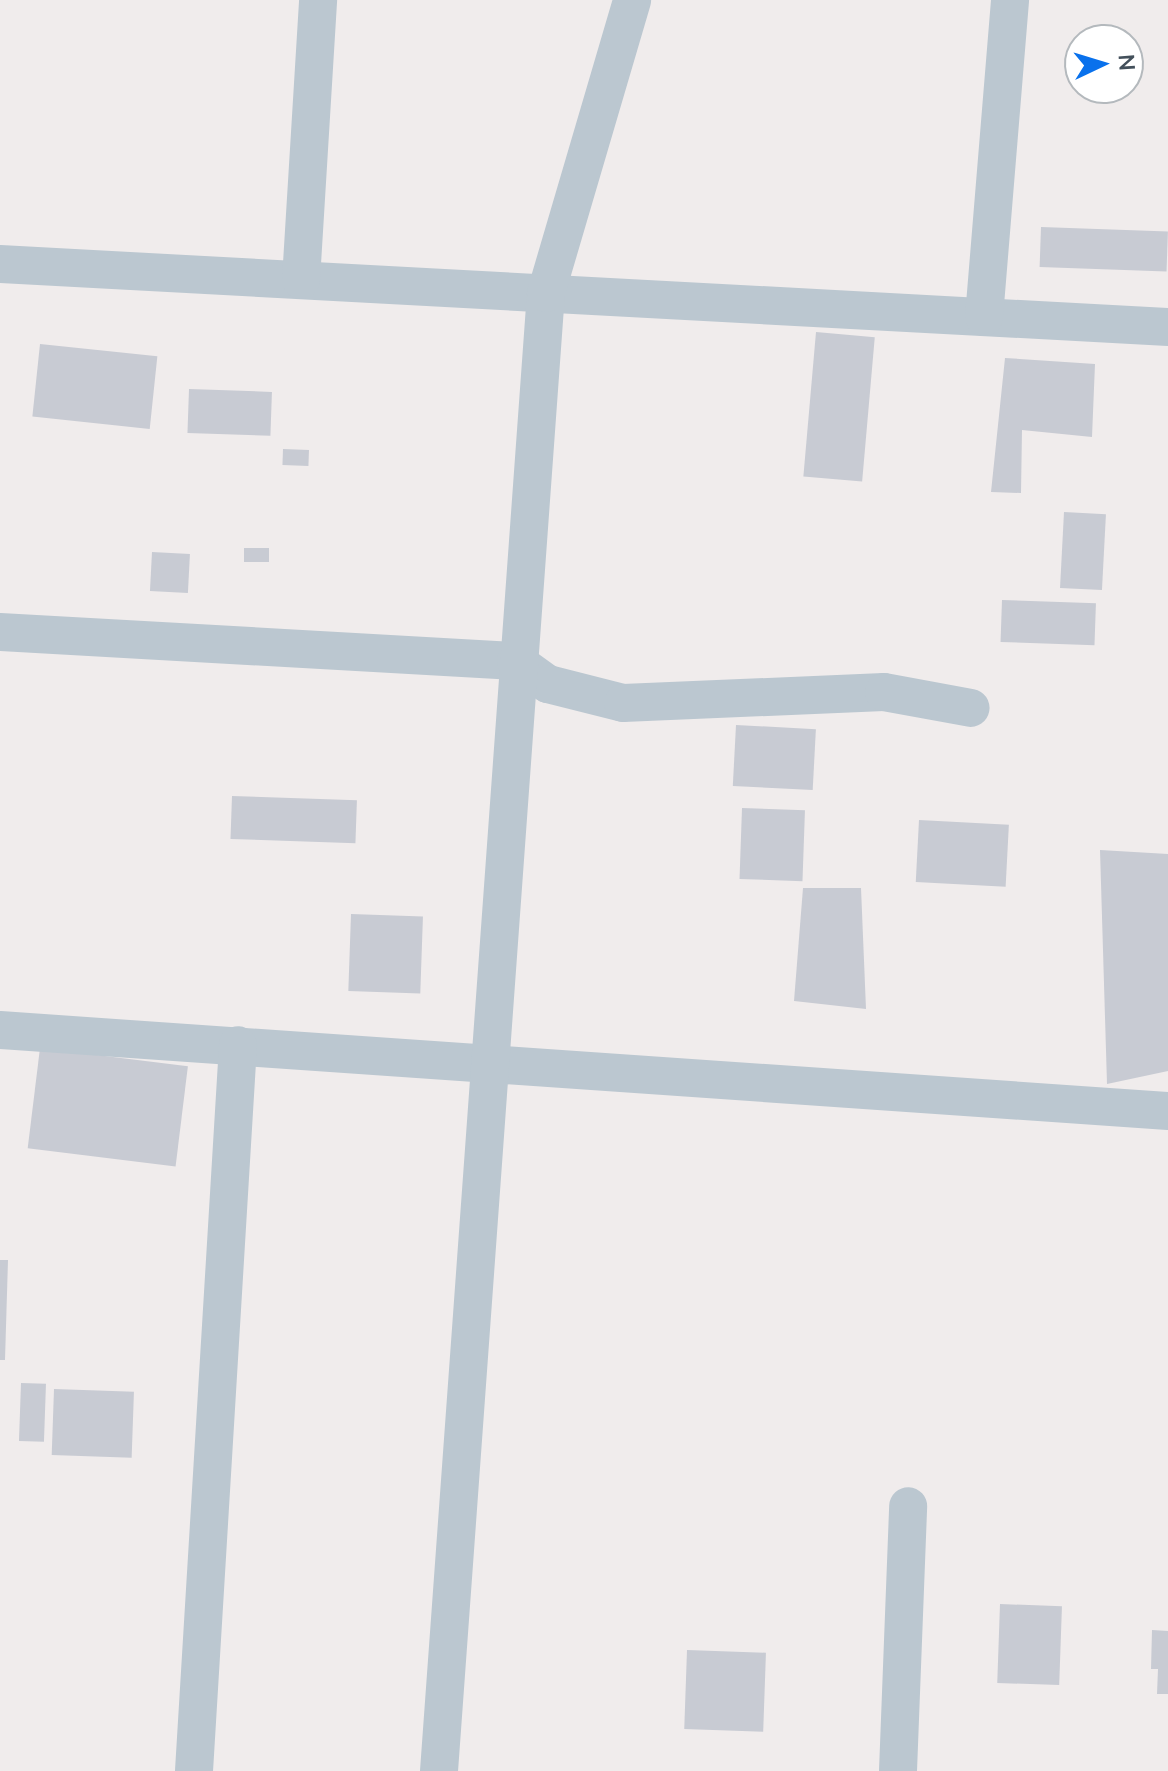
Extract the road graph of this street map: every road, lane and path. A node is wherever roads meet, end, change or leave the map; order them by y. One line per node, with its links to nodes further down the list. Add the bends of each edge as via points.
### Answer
1 (318, 0): 5 (street)
2 (632, 0): 6 (street)
3 (1010, 0): 7 (street)
4 (0, 264): 5 (street)
5 (301, 280): 6 (street)
6 (546, 293): 7 (street); 10 (street)
7 (984, 317): 8 (street)
8 (1168, 327)
9 (0, 632): 10 (street)
10 (516, 661): 11 (street, via 548,684 623,703 884,692); 14 (street)
11 (971, 708)
12 (0, 1030): 13 (street)
13 (238, 1045): 14 (street); 17 (street)
14 (496, 1061): 15 (street); 18 (street)
15 (1168, 1111)
16 (908, 1506): 19 (street)
17 (194, 1771)
18 (439, 1771)
19 (898, 1771)

